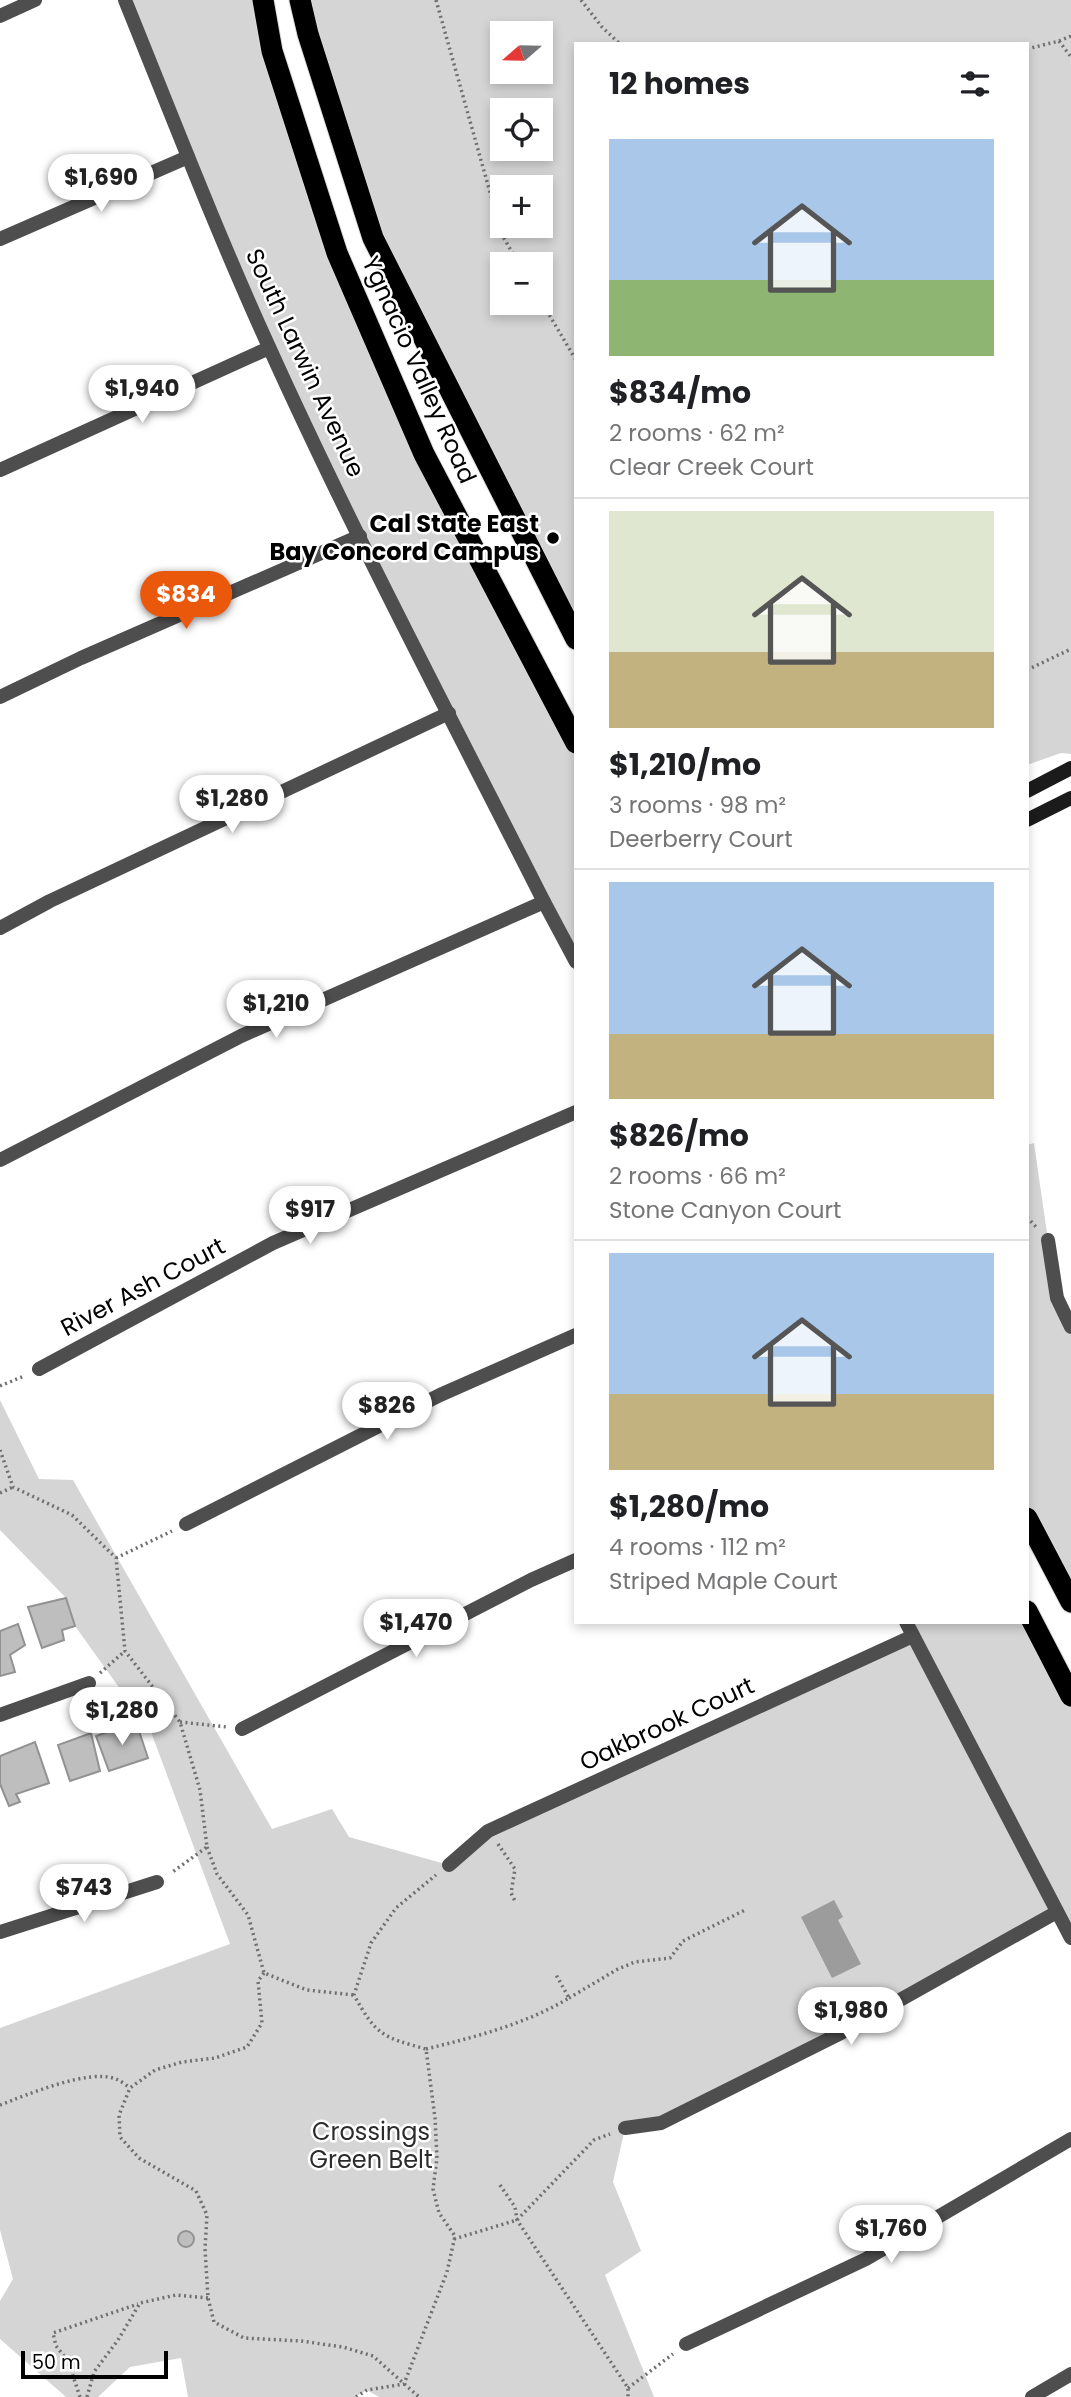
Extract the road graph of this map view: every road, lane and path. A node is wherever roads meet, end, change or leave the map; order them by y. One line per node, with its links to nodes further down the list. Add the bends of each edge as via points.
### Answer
1 (35, 0): 7 (street)
2 (125, 0): 13 (street, South Larwin Avenue)
3 (262, 0): 26 (highway, Ygnacio Valley Road, via 272,51 337,253 424,454)
4 (300, 0): 21 (highway, Ygnacio Valley Road, via 373,238)
5 (436, 0): 15 (path, via 502,235)
6 (580, 0): 10 (path)
7 (0, 16)
8 (1071, 36): 9 (path)
9 (1059, 41): 11 (path); 12 (path)
10 (618, 42)
11 (1029, 48)
12 (1071, 57)
13 (188, 157): 14 (street); 17 (street, South Larwin Avenue)
14 (0, 239)
15 (512, 252)
16 (549, 315): 18 (path)
17 (269, 348): 19 (street); 20 (street, South Larwin Avenue)
18 (574, 357)
19 (0, 470)
20 (360, 536): 24 (street); 25 (street, South Larwin Avenue)
21 (574, 635)
22 (1071, 649): 23 (path)
23 (1029, 669)
24 (0, 697)
25 (449, 712): 31 (street, South Larwin Avenue); 32 (street)
26 (574, 739)
27 (1071, 768): 28 (street)
28 (1029, 790)
29 (1071, 798): 30 (street)
30 (1029, 819)
31 (544, 902): 33 (street, South Larwin Avenue); 35 (street, via 241,1036)
32 (0, 928)
33 (574, 958)
34 (574, 1113): 39 (street, River Ash Court, via 273,1243)
35 (0, 1160)
36 (1048, 1240): 37 (street, via 1057,1298)
37 (1071, 1326)
38 (574, 1336): 45 (street, via 440,1395)
39 (39, 1369): 40 (path)
40 (0, 1386)
41 (0, 1450): 42 (path)
42 (13, 1487): 43 (path); 46 (path, via 72,1514)
43 (0, 1493)
44 (1029, 1522): 48 (highway)
45 (186, 1524): 46 (path)
46 (116, 1558): 52 (path)
47 (574, 1561): 57 (street)
48 (1071, 1602)
49 (1029, 1615): 54 (highway)
50 (907, 1624): 51 (street)
51 (913, 1636): 58 (street, Oakbrook Court); 64 (street)
52 (125, 1651): 53 (path); 56 (path)
53 (89, 1683): 55 (street)
54 (1071, 1696)
55 (0, 1715)
56 (180, 1722): 57 (path); 59 (path, via 200,1790)
57 (242, 1729)
58 (488, 1831): 60 (street, Oakbrook Court); 62 (path, via 515,1869 511,1893)
59 (207, 1847): 61 (path); 67 (path, via 217,1874 248,1915)
60 (449, 1865): 69 (path, via 396,1908 372,1943)
61 (157, 1882): 65 (street)
62 (515, 1901)
63 (745, 1910): 70 (path, via 683,1941 670,1958 635,1962)
64 (1057, 1912): 66 (street); 74 (street, via 841,2033 661,2123)
65 (0, 1932)
66 (1071, 1938)
67 (264, 1973): 69 (path, via 307,1990); 72 (path, via 258,1981 262,2023 247,2047 155,2070)
68 (555, 1973): 70 (path)
69 (354, 1995): 71 (path, via 370,2024 392,2040)
70 (569, 1998): 71 (path, via 481,2036)
71 (426, 2049): 78 (path, via 437,2158 433,2189 439,2213)
72 (130, 2088): 73 (path, via 103,2076 69,2081); 79 (path, via 119,2115 120,2137 139,2158 196,2191 207,2215)
73 (0, 2105)
74 (625, 2128): 77 (path, via 594,2140)
75 (1071, 2139): 81 (street, via 866,2259)
76 (500, 2185): 77 (path, via 515,2207)
77 (517, 2220): 78 (path); 84 (path)
78 (454, 2239): 83 (path, via 447,2272)
79 (208, 2298): 80 (path, via 176,2295); 83 (path, via 214,2322 244,2338 343,2347 373,2356)
80 (140, 2303): 85 (path, via 53,2333); 86 (path, via 94,2372)
81 (686, 2344): 84 (path)
82 (1071, 2374): 90 (street)
83 (404, 2384): 87 (path, via 367,2390); 88 (path)
84 (628, 2388): 89 (path)
85 (79, 2397)
86 (87, 2397)
87 (355, 2397)
88 (419, 2397)
89 (628, 2397)
90 (1032, 2397)

